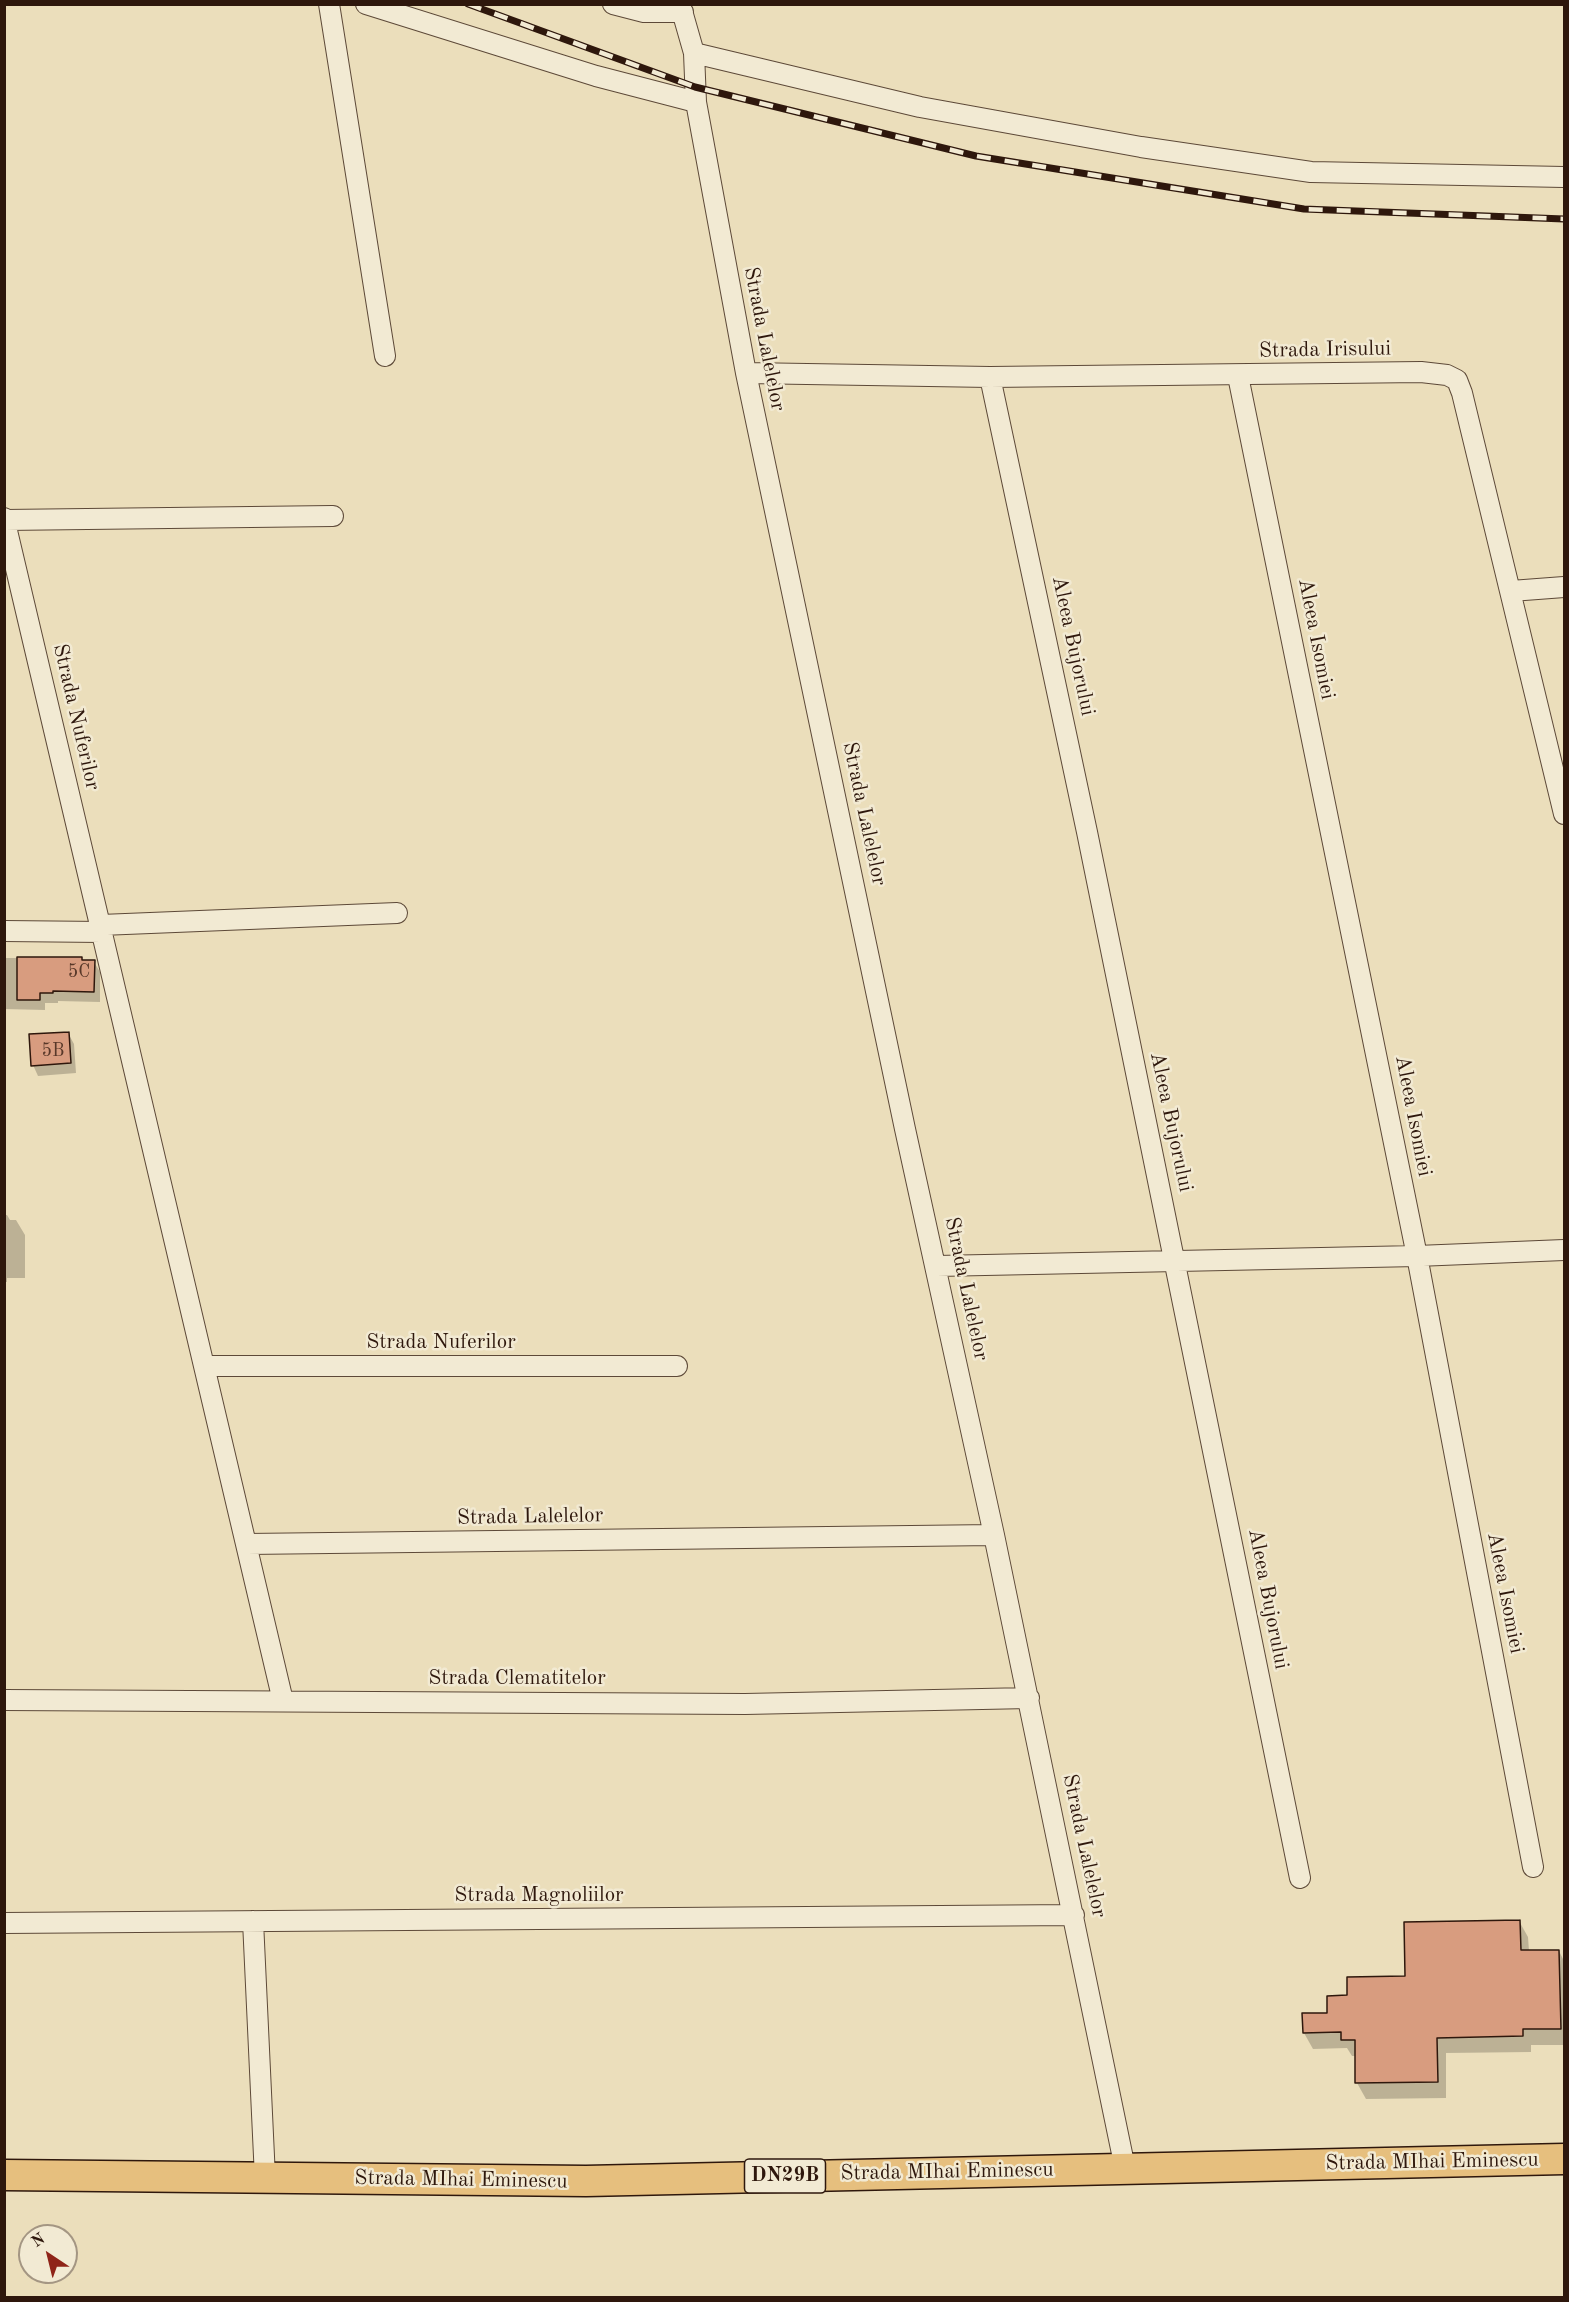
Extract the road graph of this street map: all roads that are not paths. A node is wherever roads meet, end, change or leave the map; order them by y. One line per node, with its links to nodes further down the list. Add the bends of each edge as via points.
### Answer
1 (329, 4): 8 (street)
2 (366, 4): 6 (street, via 596,76)
3 (613, 4): 4 (street, via 644,12)
4 (681, 8): 5 (street, Strada Lalelelor)
5 (694, 52): 6 (street, Strada Lalelelor); 7 (street, via 920,107 1141,147 1311,171)
6 (696, 102): 9 (street, Strada Lalelelor)
7 (1564, 177)
8 (385, 356)
9 (746, 373): 11 (street, Strada Irisului); 23 (street, Strada Lalelelor)
10 (1238, 376): 11 (street, Strada Irisului); 15 (street, Strada Irisului, via 1421,372 1457,380); 21 (street, Aleea Isomiei)
11 (990, 377): 22 (street, Aleea Bujorului)
12 (333, 516): 13 (street, Strada Nuferilor)
13 (5, 525): 18 (street, Strada Nuferilor)
14 (1564, 587): 15 (street)
15 (1511, 591): 16 (street, Strada Irisului)
16 (1564, 814)
17 (397, 913): 18 (street)
18 (101, 928): 19 (street); 24 (street, Strada Nuferilor)
19 (4, 931)
20 (1564, 1250): 21 (street)
21 (1417, 1256): 22 (street); 31 (street, Aleea Isomiei)
22 (1175, 1262): 23 (street); 32 (street, Aleea Bujorului)
23 (937, 1266): 26 (street, Strada Lalelelor)
24 (205, 1366): 25 (street, Strada Nuferilor); 27 (street, Strada Nuferilor)
25 (677, 1366)
26 (994, 1535): 27 (street, Strada Lalelelor); 28 (street, Strada Lalelelor)
27 (247, 1544): 30 (street, Strada Nuferilor)
28 (1029, 1698): 30 (street, Strada Clematitelor, via 745,1704); 33 (street, Strada Lalelelor)
29 (4, 1700): 30 (street, Strada Clematitelor)
30 (283, 1701)
31 (1533, 1867)
32 (1300, 1878)
33 (1074, 1915): 34 (street, Strada Magnoliilor); 37 (street, Strada Lalelelor)
34 (253, 1921): 35 (street, Strada Magnoliilor); 39 (street)
35 (4, 1923)
36 (1564, 2159): 37 (main road, Strada MIhai Eminescu / DN29B)
37 (1125, 2168): 39 (main road, Strada MIhai Eminescu / DN29B, via 586,2181)
38 (4, 2175): 39 (main road, Strada MIhai Eminescu / DN29B)
39 (265, 2178)

